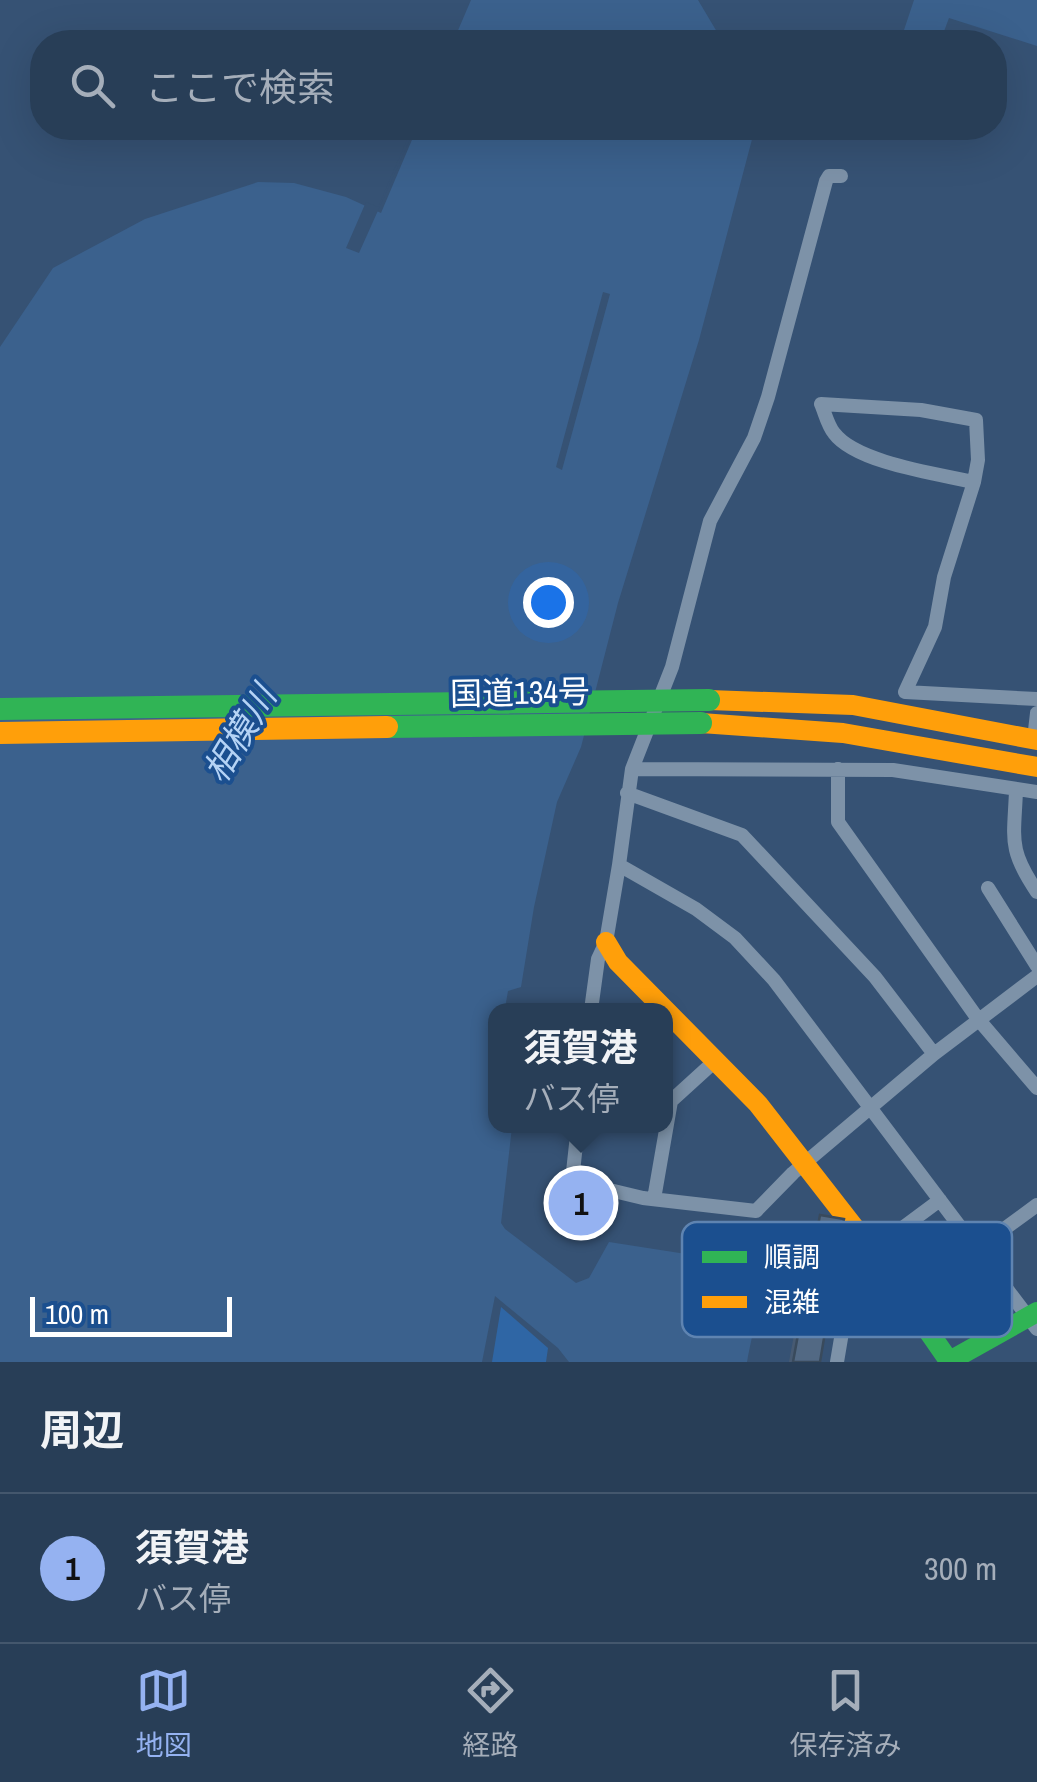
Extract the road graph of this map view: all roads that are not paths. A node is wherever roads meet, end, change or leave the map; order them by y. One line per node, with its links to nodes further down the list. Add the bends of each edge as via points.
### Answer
1 (841, 176): 10 (street, via 826,182 768,398 710,521 672,667)
2 (974, 482): 2 (street, via 976,420 821,404 834,434 856,450); 3 (street, via 935,627 904,692)
3 (1037, 699)
4 (0, 710): 5 (main road, 国道134号, bridge)
5 (705, 711): 7 (main road, 国道134号, bridge); 8 (main road, 国道134号, via 853,706); 9 (main road, 国道134号)
6 (1037, 713): 8 (street)
7 (0, 733)
8 (1036, 739)
9 (1037, 767)
10 (632, 768): 11 (street); 14 (street)
11 (838, 769): 12 (street, via 893,770); 24 (street, via 838,822)
12 (1016, 791): 13 (street); 17 (street, via 1018,862)
13 (1037, 792)
14 (626, 794): 15 (street); 25 (street, via 742,834 875,977)
15 (619, 864): 18 (street); 29 (street, via 735,938)
16 (988, 888): 19 (street)
17 (1037, 892)
18 (606, 942): 21 (street); 22 (main road)
19 (1037, 966)
20 (1037, 976): 24 (street)
21 (593, 1003)
22 (658, 1003)
23 (673, 1018): 26 (main road)
24 (978, 1019): 25 (street); 27 (street)
25 (934, 1054): 29 (street)
26 (715, 1061): 28 (street); 32 (main road)
27 (1037, 1088)
28 (673, 1099)
29 (871, 1109): 32 (street); 34 (street)
30 (577, 1133): 33 (street, via 572,1182)
31 (665, 1133): 33 (street)
32 (806, 1162): 33 (street, via 756,1211); 36 (main road)
33 (654, 1199)
34 (940, 1200): 37 (street); 38 (street)
35 (1037, 1205): 39 (street)
36 (850, 1222)
37 (901, 1222)
38 (956, 1222)
39 (1012, 1223)
40 (1012, 1292): 41 (street)
41 (1034, 1319)
42 (843, 1337): 45 (street)
43 (932, 1337): 46 (main road)
44 (998, 1337): 46 (main road)
45 (837, 1362)
46 (949, 1362)

